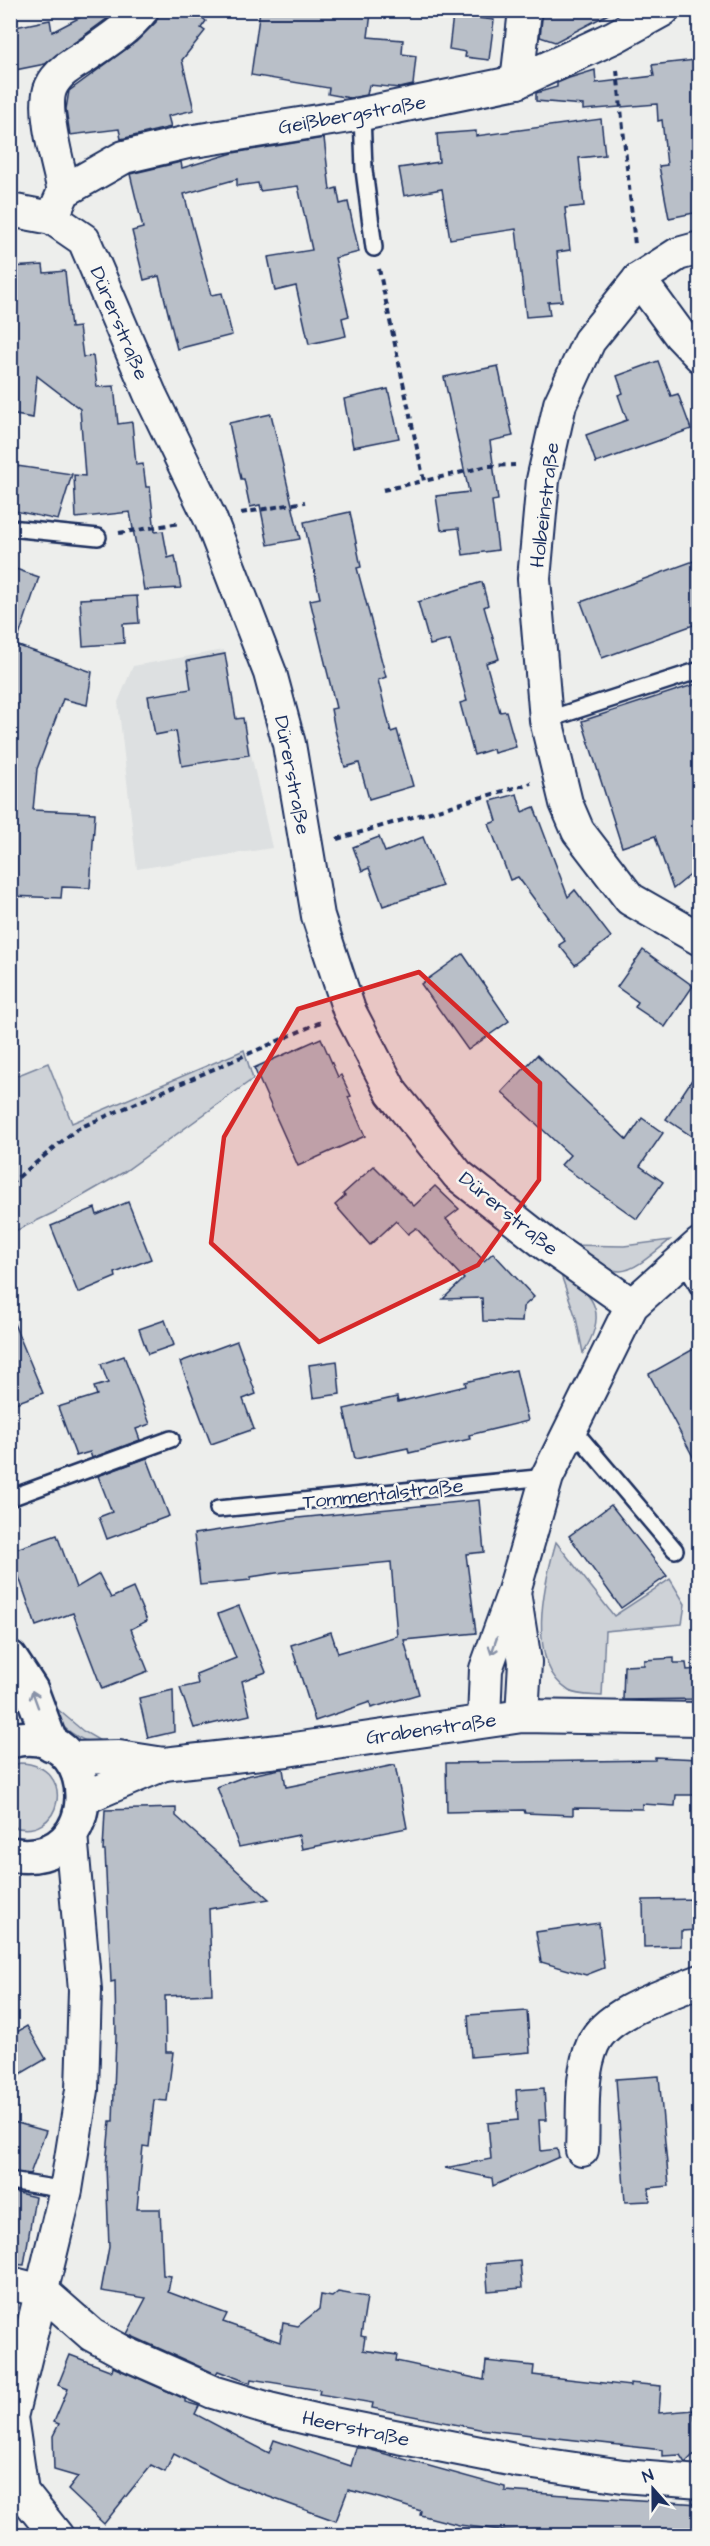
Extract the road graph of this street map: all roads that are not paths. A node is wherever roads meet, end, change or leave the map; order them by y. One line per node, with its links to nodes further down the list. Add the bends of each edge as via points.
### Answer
1 (142, 10): 6 (street, via 128,27 63,72 50,88)
2 (525, 10): 4 (street)
3 (663, 10): 4 (street, Geißbergstraße, via 614,38)
4 (517, 82): 5 (street, Geißbergstraße)
5 (362, 114): 6 (street, Geißbergstraße, via 188,142 124,157); 8 (lane, via 364,170)
6 (58, 204): 7 (street, Dürerstraße); 19 (street, Dürerstraße, via 84,240 150,394 210,519 270,673 289,744 318,915 349,1010 392,1093 458,1175)
7 (10, 210)
8 (374, 248)
9 (699, 248): 10 (street, Holbeinstraße, via 678,254)
10 (639, 279): 11 (street); 15 (street, Holbeinstraße, via 589,341 560,404 543,480 534,579)
11 (699, 356)
12 (10, 528): 13 (lane)
13 (98, 537)
14 (699, 670): 15 (lane)
15 (546, 720): 16 (street, Holbeinstraße, via 558,776 578,831 630,899)
16 (699, 939)
17 (691, 1252): 18 (lane); 19 (street)
18 (699, 1290)
19 (632, 1305): 20 (street)
20 (572, 1428): 22 (street); 25 (lane)
21 (171, 1439): 23 (lane)
22 (547, 1477): 24 (lane, Tommentalstraße); 26 (street)
23 (10, 1498)
24 (218, 1509)
25 (675, 1550)
26 (514, 1591): 28 (street, via 525,1662); 30 (street, one-way to 30, via 486,1669)
27 (10, 1658): 32 (main road, one-way to 27, via 31,1690)
28 (522, 1716): 29 (street, Grabenstraße); 30 (street, Grabenstraße)
29 (699, 1719)
30 (484, 1720): 33 (street, Grabenstraße)
31 (10, 1741): 32 (main road, via 35,1739)
32 (60, 1751): 33 (street, Grabenstraße); 34 (main road, via 82,1781)
33 (164, 1764): 34 (street, Grabenstraße)
34 (84, 1798): 35 (main road, via 81,1817)
35 (71, 1834): 36 (main road, via 56,1847); 37 (street)
36 (22, 1854): 37 (street, via 57,1874)
37 (75, 1896): 41 (street, via 85,1989 82,2090)
38 (699, 1981): 39 (street, via 624,2014 593,2042 585,2078)
39 (582, 2150)
40 (10, 2181): 41 (lane)
41 (66, 2190): 43 (street)
42 (10, 2283): 43 (street)
43 (42, 2290): 44 (street, Heerstraße, via 92,2335 127,2354 213,2392 269,2409 520,2462); 45 (street, via 11,2417 22,2492)
44 (699, 2482)
45 (57, 2535)

